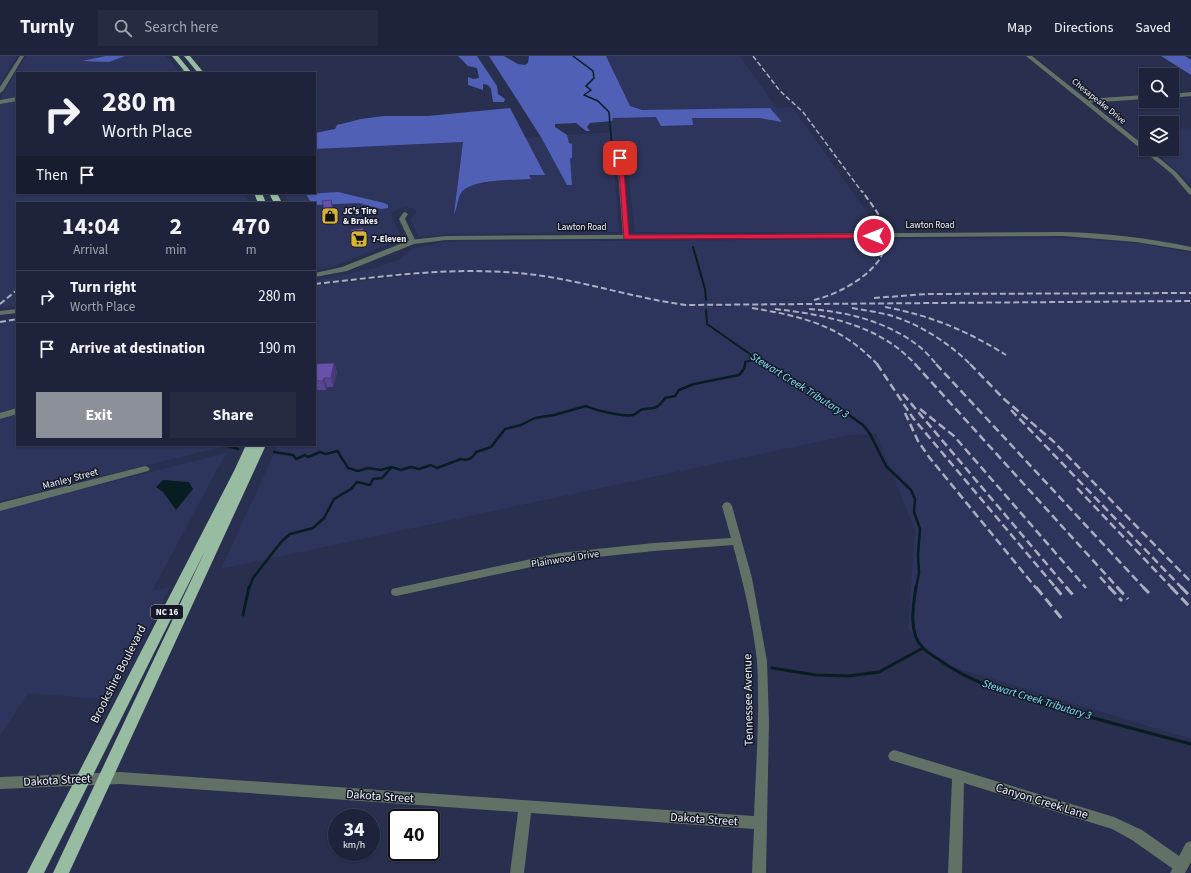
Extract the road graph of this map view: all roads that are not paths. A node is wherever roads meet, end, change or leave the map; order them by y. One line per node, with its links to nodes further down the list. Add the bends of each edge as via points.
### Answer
1 (22, 56): 7 (street)
2 (175, 56): 5 (highway)
3 (187, 56): 6 (highway)
4 (1029, 56): 12 (street, Chesapeake Drive)
5 (188, 72)
6 (200, 72)
7 (0, 91)
8 (1191, 94): 9 (street)
9 (1179, 95)
10 (1139, 97): 12 (street)
11 (16, 99): 13 (street)
12 (1085, 101): 15 (street, Chesapeake Drive, via 1174,173)
13 (0, 102)
14 (620, 158): 17 (street)
15 (1191, 193)
16 (405, 214): 18 (street, via 402,219)
17 (626, 237): 18 (street, Lawton Road, via 446,238); 19 (street, Lawton Road, via 1074,234 1133,238)
18 (412, 242): 20 (street, Lawton Road, via 344,269)
19 (1191, 249)
20 (316, 275)
21 (16, 311): 22 (street)
22 (0, 313)
23 (16, 411): 24 (street)
24 (0, 416)
25 (251, 446): 35 (highway, Brookshire Boulevard / NC 16)
26 (261, 446): 34 (highway, NC 16)
27 (145, 470): 29 (street, Manley Street)
28 (727, 506): 30 (street, Tennessee Avenue)
29 (0, 507)
30 (736, 540): 31 (street, Plainwood Drive, via 565,556); 38 (street, Tennessee Avenue, via 750,592 762,661)
31 (396, 592)
32 (894, 756): 33 (street, Canyon Creek Lane)
33 (958, 775): 40 (street, Canyon Creek Lane, via 1114,823 1137,835); 45 (street)
34 (106, 778): 35 (street, Dakota Street); 37 (street, Dakota Street); 42 (highway, NC 16)
35 (84, 779): 36 (street, Dakota Street); 41 (highway, Brookshire Boulevard / NC 16)
36 (0, 783)
37 (525, 807): 38 (street, Dakota Street); 43 (street)
38 (760, 823): 44 (street, Tennessee Avenue)
39 (1191, 848): 40 (street)
40 (1179, 869)
41 (35, 873)
42 (61, 873)
43 (517, 873)
44 (760, 873)
45 (956, 873)

